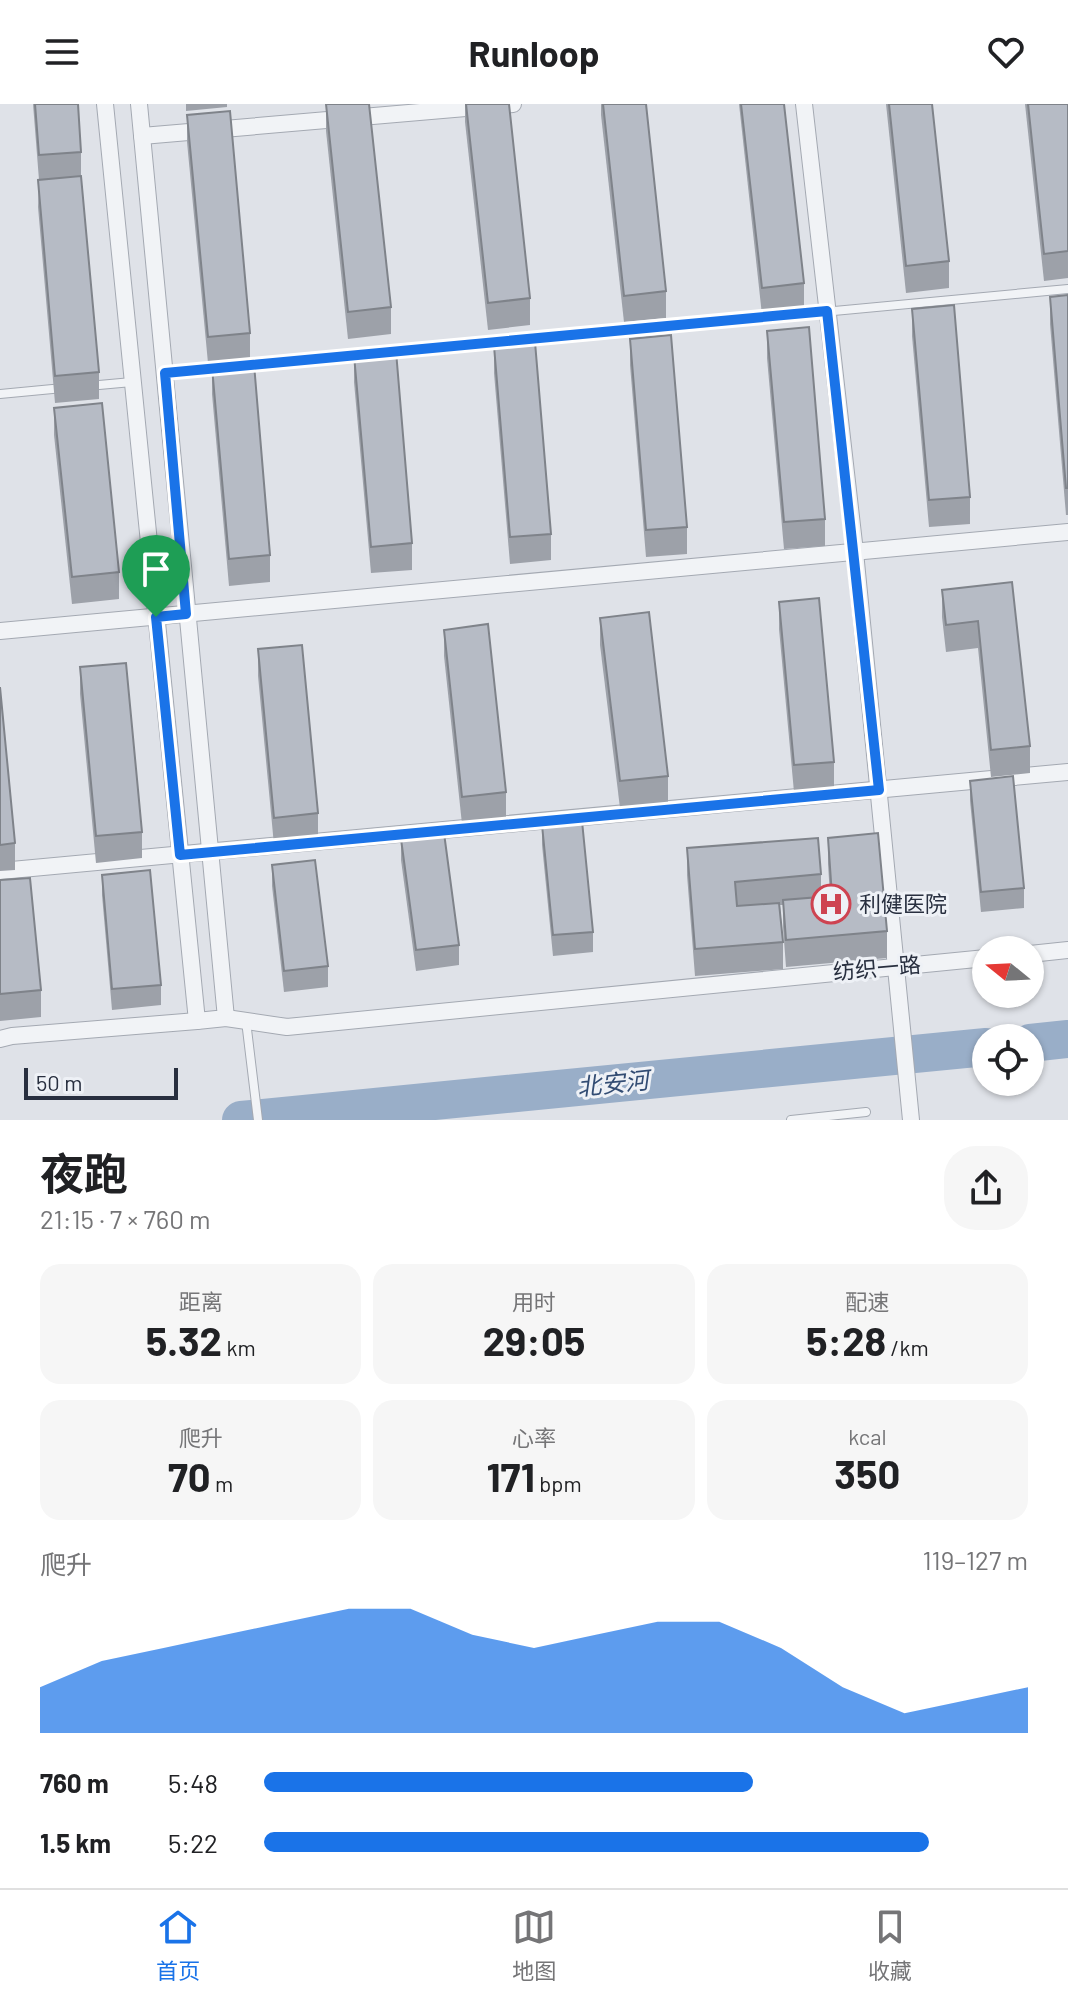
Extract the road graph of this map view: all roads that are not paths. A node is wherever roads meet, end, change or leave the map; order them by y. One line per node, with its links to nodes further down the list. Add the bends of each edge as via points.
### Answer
1 (105, 104): 9 (street)
2 (139, 104): 5 (street)
3 (513, 104): 5 (street)
4 (804, 104): 7 (street)
5 (142, 136): 8 (street)
6 (1068, 289): 7 (lane)
7 (827, 311): 8 (lane); 12 (street)
8 (165, 373): 13 (street)
9 (132, 382): 10 (lane); 14 (street)
10 (0, 394)
11 (1068, 532): 12 (street)
12 (855, 552): 13 (street); 17 (street)
13 (186, 614): 14 (street); 18 (street)
14 (156, 617): 15 (street); 19 (street)
15 (0, 631)
16 (1068, 772): 17 (street)
17 (879, 790): 18 (street); 24 (street)
18 (209, 852): 19 (street); 25 (street)
19 (180, 855): 20 (street); 26 (street)
20 (0, 871)
21 (1068, 950): 22 (street)
22 (1044, 953)
23 (972, 960): 24 (street, 纺织一路)
24 (897, 972): 27 (street, 纺织一路, via 768,978 287,1027); 32 (street)
25 (226, 1018): 26 (street, 纺织一路); 27 (street, 纺织一路)
26 (197, 1021): 28 (street, 纺织一路)
27 (246, 1021): 30 (lane)
28 (0, 1039)
29 (866, 1112): 31 (lane)
30 (258, 1120)
31 (791, 1120)
32 (911, 1120)

